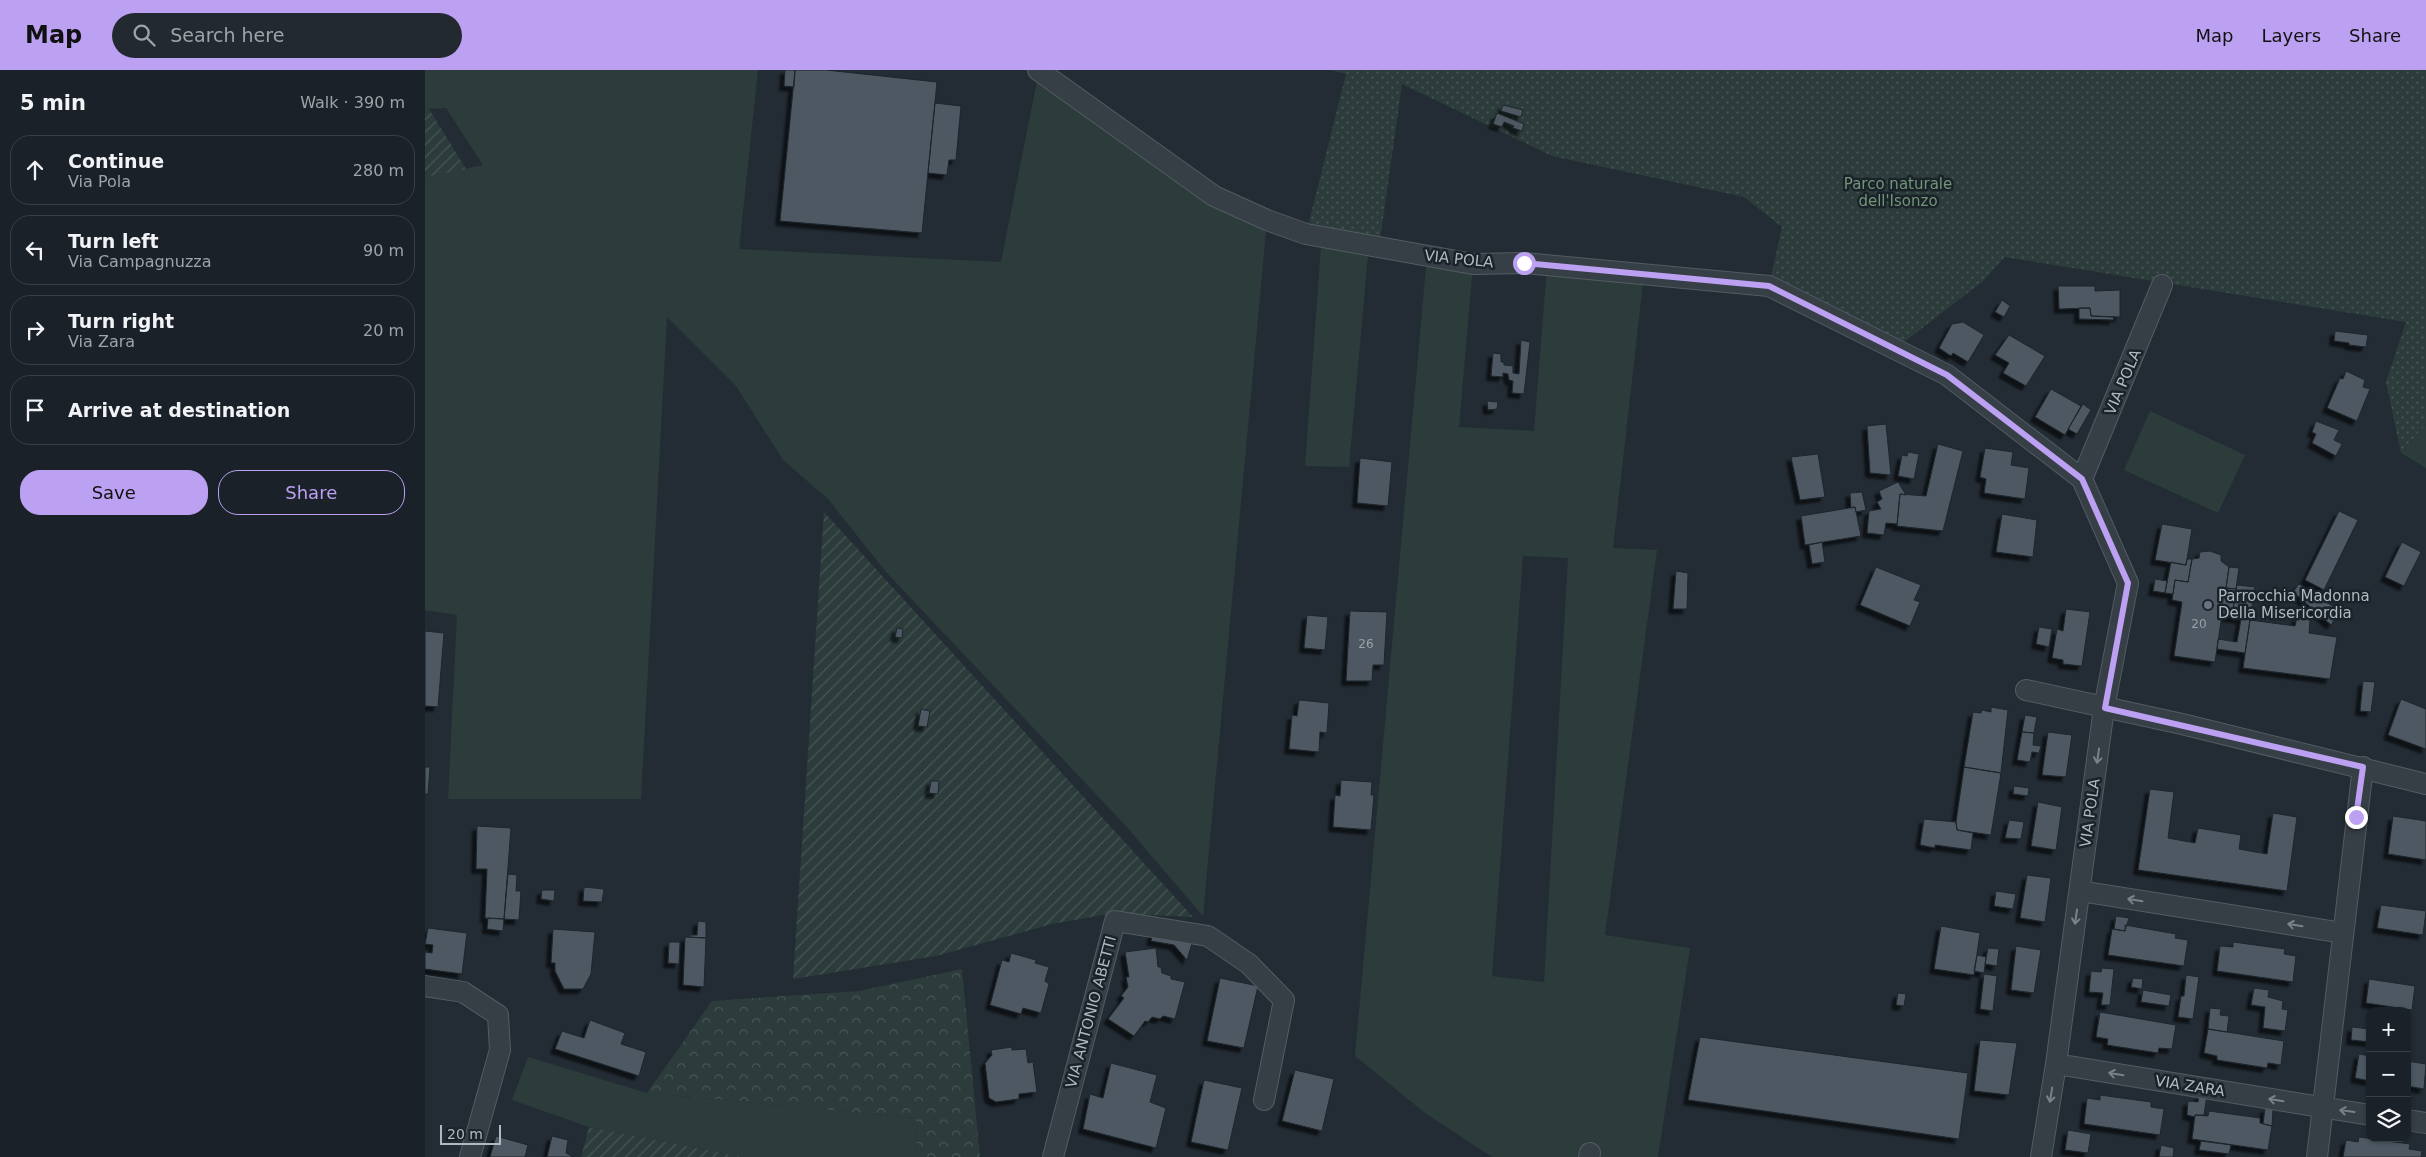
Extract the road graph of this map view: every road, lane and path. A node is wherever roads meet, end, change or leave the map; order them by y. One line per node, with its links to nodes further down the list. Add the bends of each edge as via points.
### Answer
1 (1038, 70): 3 (street, VIA POLA, via 1214,196 1306,234 1473,264 1524,263 1769,286 1947,375)
2 (2162, 285): 3 (street, VIA POLA)
3 (2082, 479): 5 (street, VIA POLA, via 2128,583)
4 (2026, 690): 5 (street)
5 (2105, 708): 6 (street); 8 (street, VIA POLA, one-way to 8)
6 (2363, 767): 7 (street); 9 (street)
7 (2426, 784)
8 (2080, 891): 9 (street, one-way to 8); 11 (street, VIA POLA, one-way to 11)
9 (2343, 933): 13 (street)
10 (425, 986): 17 (street, via 463,992 498,1015 500,1050)
11 (2056, 1064): 13 (street, VIA ZARA, one-way to 11); 19 (street, VIA POLA, one-way to 19)
12 (1264, 1100): 18 (street, VIA ANTONIO ABETTI, via 1283,1000 1249,964 1208,936 1115,921)
13 (2325, 1108): 14 (street, VIA ZARA, one-way to 13); 20 (street)
14 (2366, 1114)
15 (2411, 1121): 16 (street)
16 (2426, 1123)
17 (470, 1157)
18 (1053, 1157)
19 (2041, 1157)
20 (2317, 1157)

